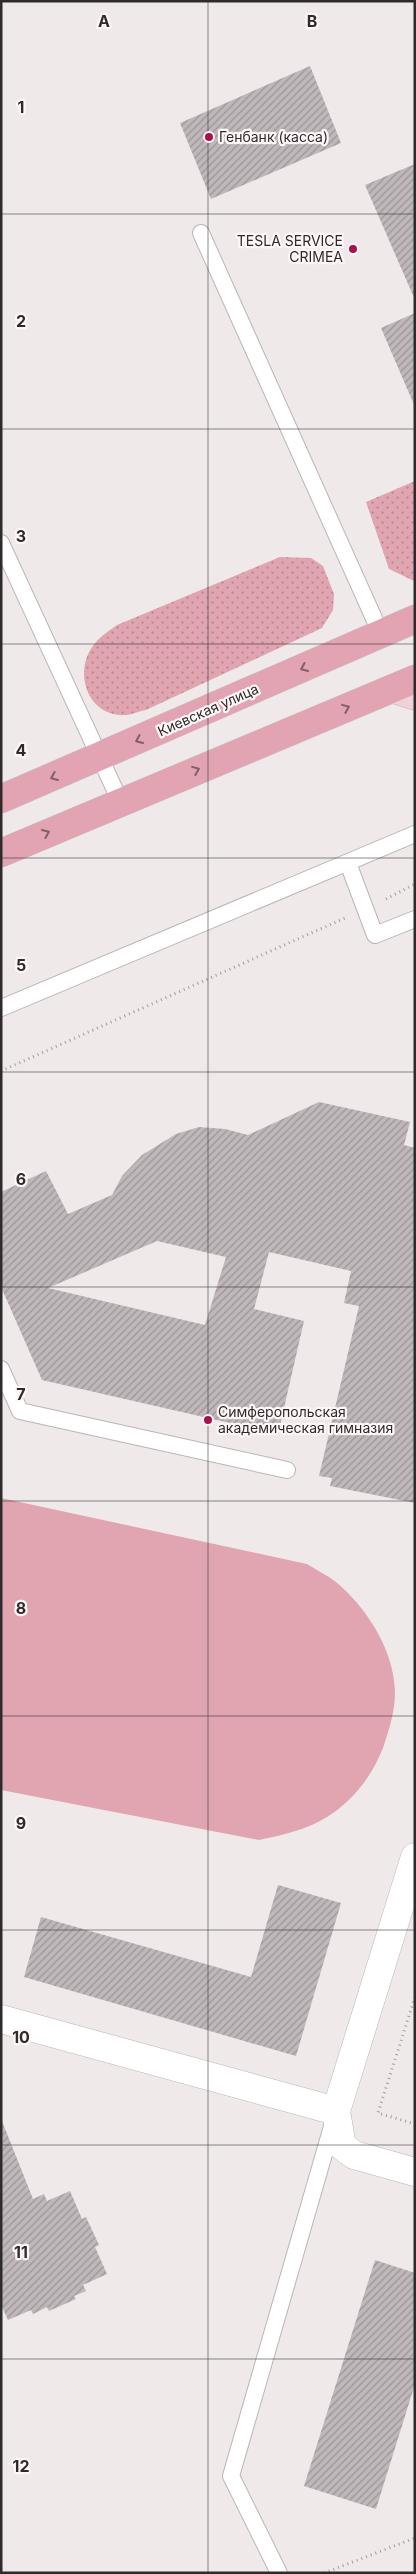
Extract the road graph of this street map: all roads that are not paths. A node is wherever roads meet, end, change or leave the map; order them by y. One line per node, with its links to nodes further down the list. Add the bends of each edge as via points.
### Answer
1 (201, 233): 4 (lane)
2 (1, 543): 6 (lane)
3 (415, 619): 4 (main road, Киевская улица)
4 (381, 634): 6 (main road, Киевская улица, one-way to 6)
5 (408, 688): 8 (main road, one-way to 5)
6 (99, 758): 7 (main road, Киевская улица, one-way to 7); 8 (lane)
7 (1, 799)
8 (120, 802): 10 (main road, one-way to 8)
9 (415, 834): 11 (lane)
10 (1, 853)
11 (348, 863): 12 (lane, via 376,935); 13 (lane)
12 (415, 919)
13 (1, 1008)
14 (1, 1369): 15 (lane, via 20,1411)
15 (288, 1470)
16 (415, 1857): 18 (street)
17 (1, 2019): 18 (street)
18 (336, 2111): 19 (street, via 342,2146 354,2155); 20 (lane, via 231,2476)
19 (415, 2172)
20 (279, 2573)

